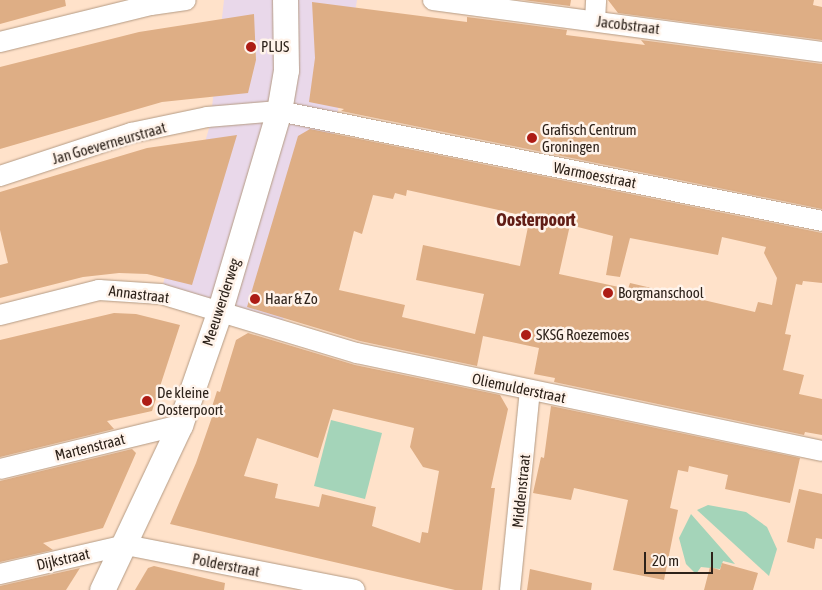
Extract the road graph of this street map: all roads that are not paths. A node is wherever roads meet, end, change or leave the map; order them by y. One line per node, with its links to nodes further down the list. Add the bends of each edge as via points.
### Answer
1 (186, 0): 6 (street, via 151,5)
2 (285, 0): 8 (street, Meeuwerderweg, via 286,70)
3 (433, 0): 5 (street, Jacobstraat)
4 (596, 0): 5 (street)
5 (595, 21): 7 (street, Jacobstraat)
6 (0, 42)
7 (822, 52)
8 (279, 112): 9 (street, Jan Goeverneurstraat, via 207,117 131,133); 10 (street, Warmoesstraat); 11 (street, Meeuwerderweg)
9 (0, 176)
10 (822, 221)
11 (219, 312): 12 (street, Annastraat, via 161,294 99,290); 13 (street, Oliemulderstraat, via 357,353); 14 (street, Meeuwerderweg)
12 (0, 315)
13 (530, 391): 15 (street, Oliemulderstraat); 22 (street, Middenstraat)
14 (180, 425): 16 (street, Martenstraat); 17 (street, Meeuwerderweg)
15 (822, 451)
16 (0, 470)
17 (126, 545): 18 (street, Dijkstraat); 19 (street, Polderstraat); 20 (street, Meeuwerderweg)
18 (0, 574)
19 (326, 587): 21 (street, Polderstraat)
20 (102, 590)
21 (355, 590)
22 (510, 590)

